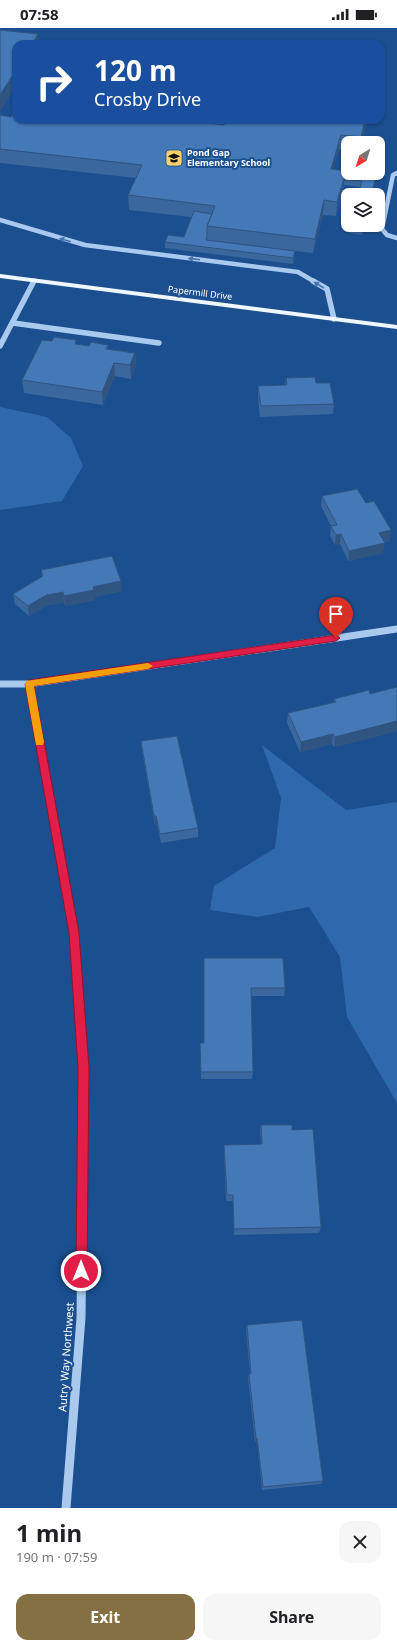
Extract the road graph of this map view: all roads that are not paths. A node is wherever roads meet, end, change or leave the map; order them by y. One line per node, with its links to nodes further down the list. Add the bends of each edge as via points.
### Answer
1 (397, 173): 3 (street, via 393,175 382,229 387,235)
2 (0, 220): 6 (street, one-way to 2, via 327,289 298,272 85,245)
3 (397, 238)
4 (0, 276): 5 (main road, Papermill Drive)
5 (34, 281): 6 (main road, Papermill Drive); 7 (street)
6 (334, 319): 8 (main road, Papermill Drive)
7 (12, 323): 9 (street); 10 (street)
8 (397, 327)
9 (159, 343)
10 (0, 346)
11 (397, 628): 13 (street)
12 (0, 684): 13 (street)
13 (29, 684): 14 (street, Autry Way Northwest, via 74,933 84,1068 81,1318)
14 (66, 1508)

